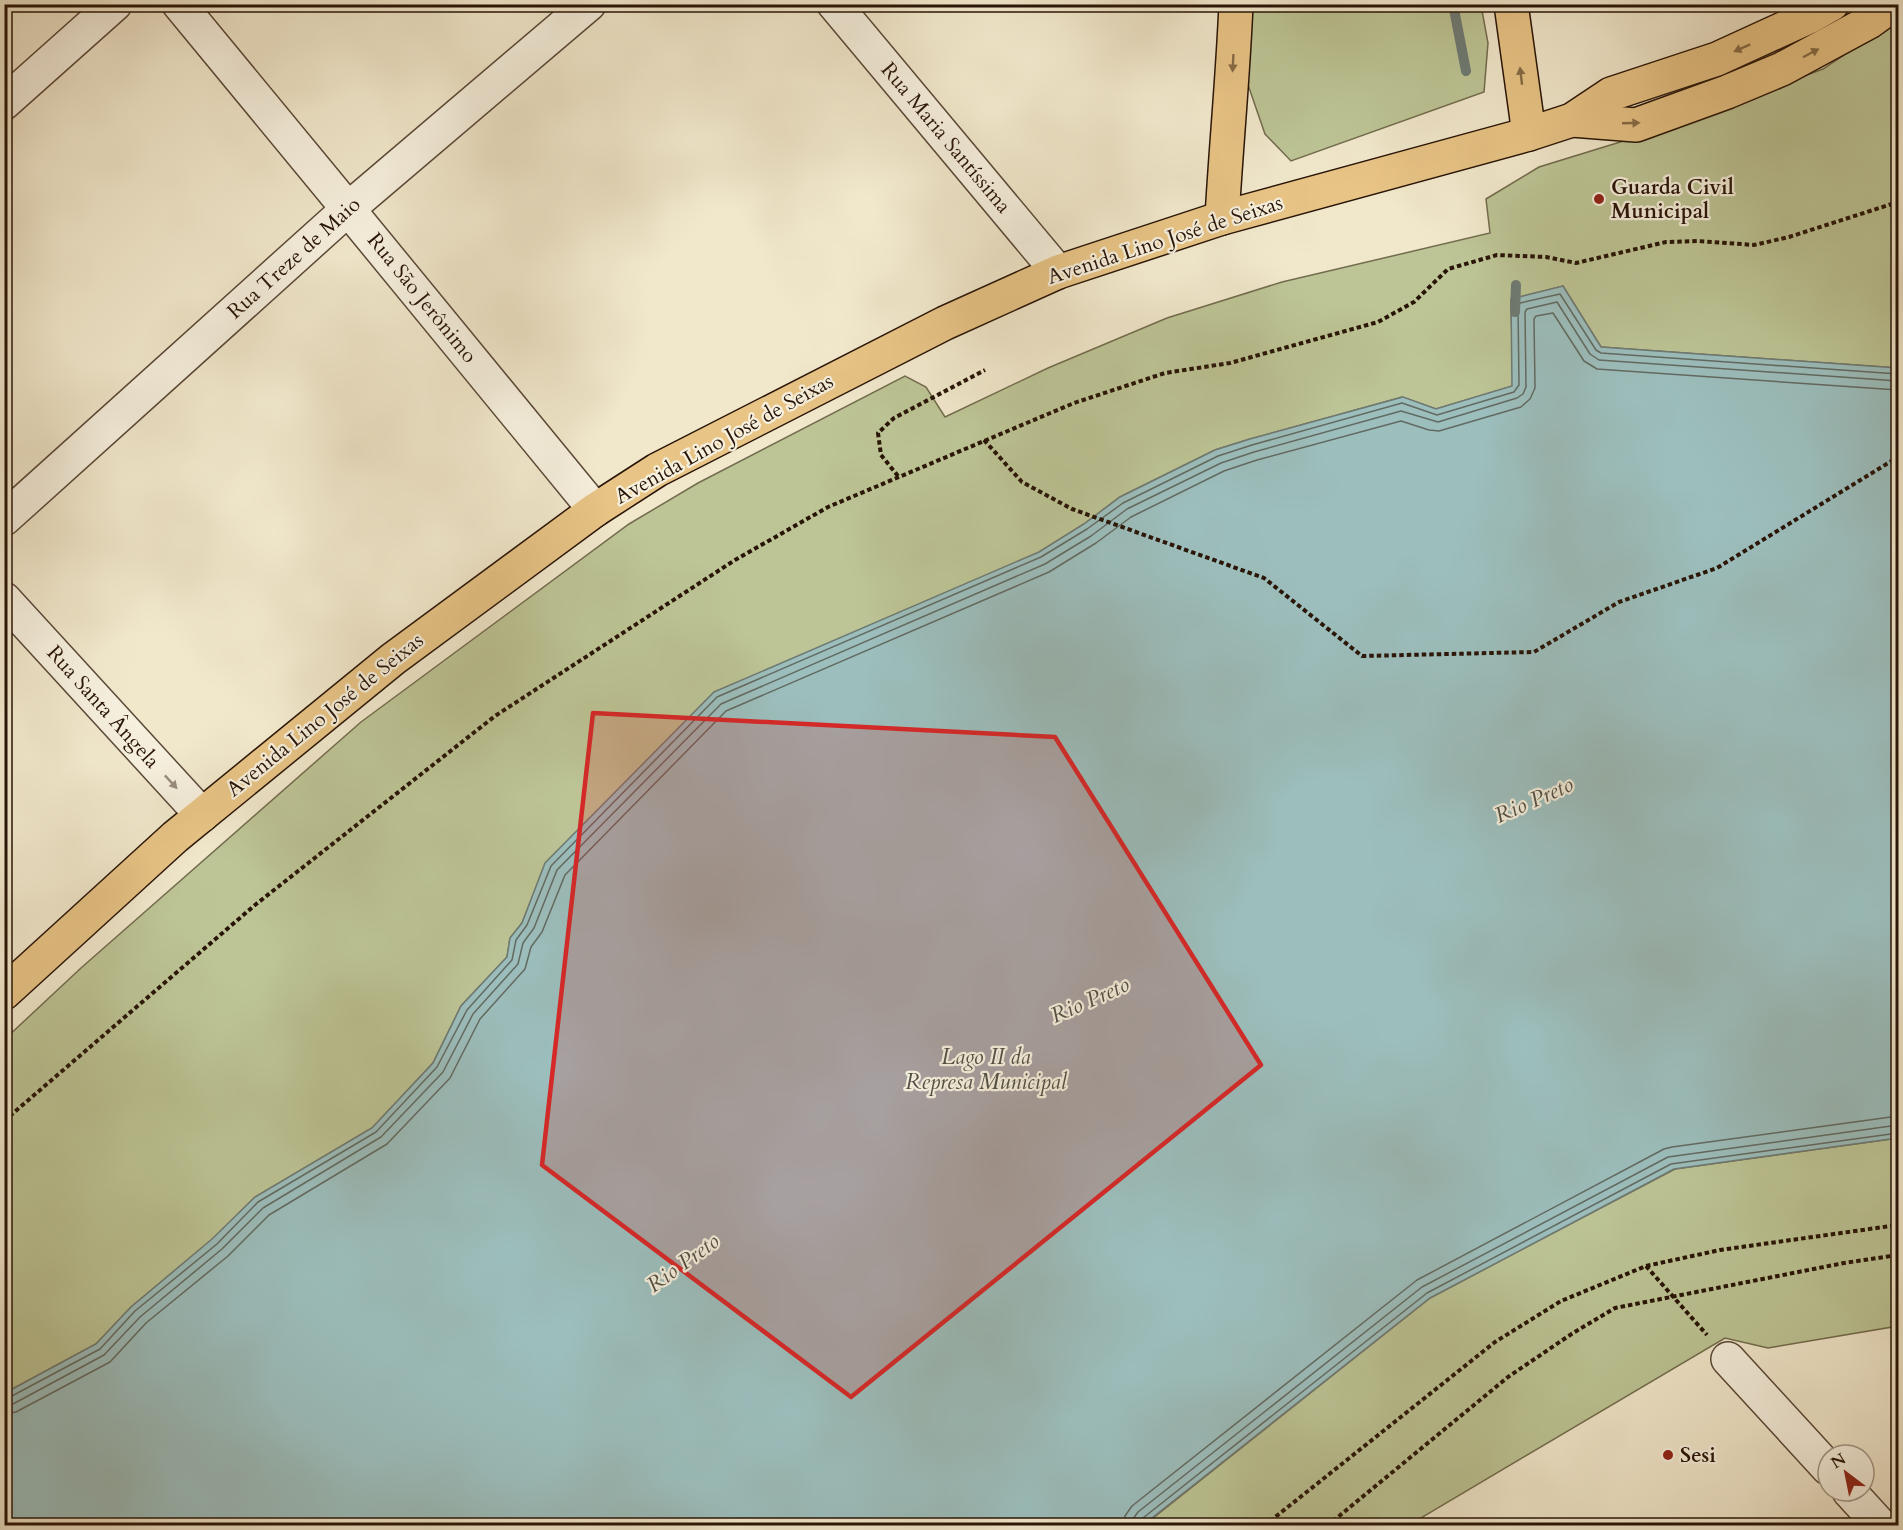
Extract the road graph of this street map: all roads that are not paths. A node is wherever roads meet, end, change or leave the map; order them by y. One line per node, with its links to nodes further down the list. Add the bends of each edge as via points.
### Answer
1 (116, 4): 9 (street)
2 (178, 4): 12 (street, Rua São Jerônimo)
3 (589, 4): 12 (street, Rua Treze de Maio)
4 (834, 4): 14 (street, Rua Maria Santíssima)
5 (1236, 4): 13 (main road, one-way to 13)
6 (1511, 4): 11 (main road, one-way to 6)
7 (1832, 4): 10 (main road, Avenida Lino José de Seixas, one-way to 10, via 1718,59 1611,94)
8 (1894, 4): 10 (main road, Avenida Lino José de Seixas, one-way to 8, via 1636,125 1782,69 1869,22)
9 (4, 103)
10 (1572, 120): 11 (main road, Avenida Lino José de Seixas)
11 (1529, 134): 13 (main road, Avenida Lino José de Seixas)
12 (348, 209): 15 (street, Rua São Jerônimo); 16 (street, Rua Treze de Maio)
13 (1222, 218): 14 (main road, Avenida Lino José de Seixas)
14 (1058, 272): 15 (main road, Avenida Lino José de Seixas, via 945,323 733,430 657,470)
15 (595, 510): 18 (main road, Avenida Lino José de Seixas, via 393,659)
16 (4, 519)
17 (4, 599): 18 (street, Rua Santa Ângela, one-way to 18)
18 (202, 815): 19 (main road, Avenida Lino José de Seixas)
19 (4, 993)
20 (1728, 1359): 21 (street)
21 (1816, 1455)
22 (1860, 1503): 23 (street)
23 (1881, 1526)

